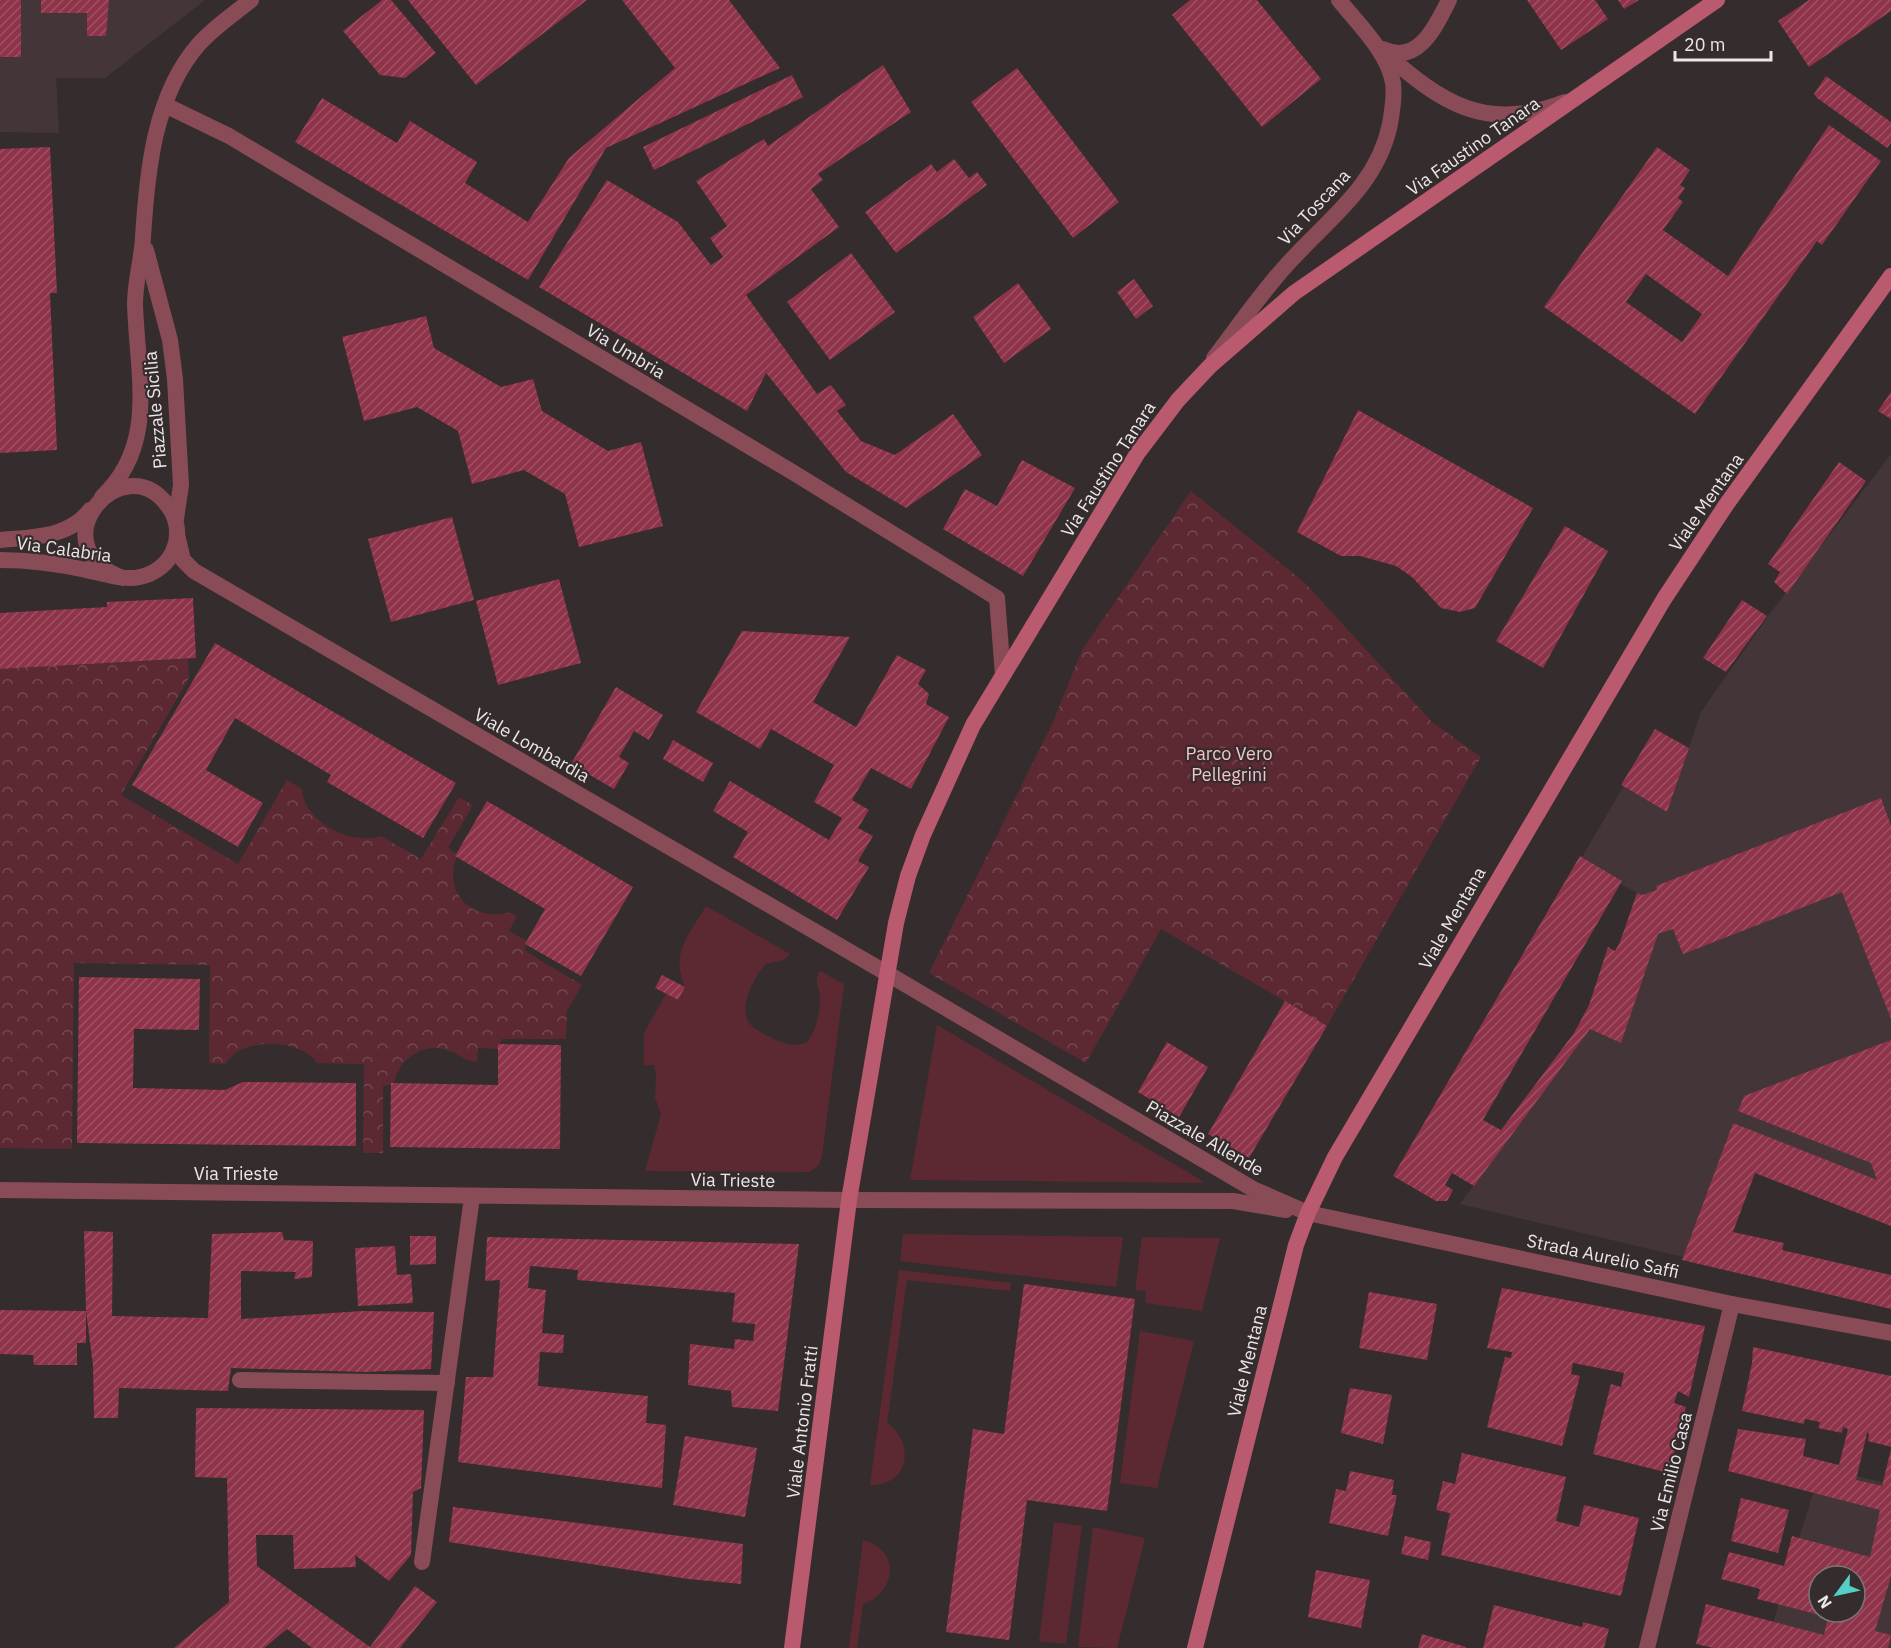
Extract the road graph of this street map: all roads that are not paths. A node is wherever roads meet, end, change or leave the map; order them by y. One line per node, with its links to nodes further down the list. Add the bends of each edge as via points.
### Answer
1 (251, 0): 9 (street, Piazzale Sicilia, via 197,46)
2 (1339, 0): 6 (street, Via Toscana)
3 (1449, 0): 5 (street)
4 (1717, 0): 8 (main road, Via Faustino Tanara)
5 (1430, 34): 6 (street, via 1418,48 1405,53 1386,51); 7 (street)
6 (1372, 42): 7 (street, Via Toscana); 10 (street, Via Toscana, via 1393,83)
7 (1409, 73): 8 (street, Via Toscana, via 1451,103 1481,114 1529,113); 10 (street)
8 (1583, 93): 13 (main road, Via Faustino Tanara, via 1294,293)
9 (165, 105): 11 (street, Piazzale Sicilia, via 150,162); 19 (street, Via Umbria, via 249,148 997,598)
10 (1390, 121): 13 (street, Via Toscana, via 1382,154 1361,188 1284,267)
11 (143, 225): 14 (street, Piazzale Sicilia, via 135,296 139,431 127,468); 15 (street, Piazzale Sicilia, via 148,264 170,340 175,379 181,485)
12 (1891, 276): 24 (main road, Viale Mentana, via 1726,505 1664,599 1352,1126)
13 (1198, 377): 19 (main road, Via Faustino Tanara, via 1126,469)
14 (97, 502): 15 (street, Viale Lombardia, via 127,487 141,488 164,500); 16 (street, Via Calabria, via 67,530); 18 (street, via 85,534 88,549 108,572)
15 (177, 528): 18 (street, via 174,550 166,563 139,578); 20 (street, Viale Lombardia, via 183,560 194,571)
16 (0, 540)
17 (0, 560): 18 (street, Via Calabria, via 84,569)
18 (123, 578)
19 (1003, 675): 20 (main road, Via Faustino Tanara, via 955,761 922,835 896,923)
20 (888, 974): 23 (main road); 24 (street, Piazzale Allende, via 1253,1189)
21 (0, 1190): 22 (street, Via Trieste)
22 (472, 1197): 23 (street, Via Trieste); 28 (street)
23 (849, 1200): 24 (street, Piazzale Allende, via 1233,1201); 30 (main road, Viale Antonio Fratti)
24 (1308, 1213): 25 (street, Strada Aurelio Saffi); 31 (main road, Viale Mentana, via 1296,1245)
25 (1732, 1304): 26 (street, Strada Aurelio Saffi); 32 (street, Via Emilio Casa)
26 (1891, 1333)
27 (240, 1380): 28 (street)
28 (447, 1383): 29 (street)
29 (422, 1562)
30 (792, 1648)
31 (1195, 1648)
32 (1647, 1648)

